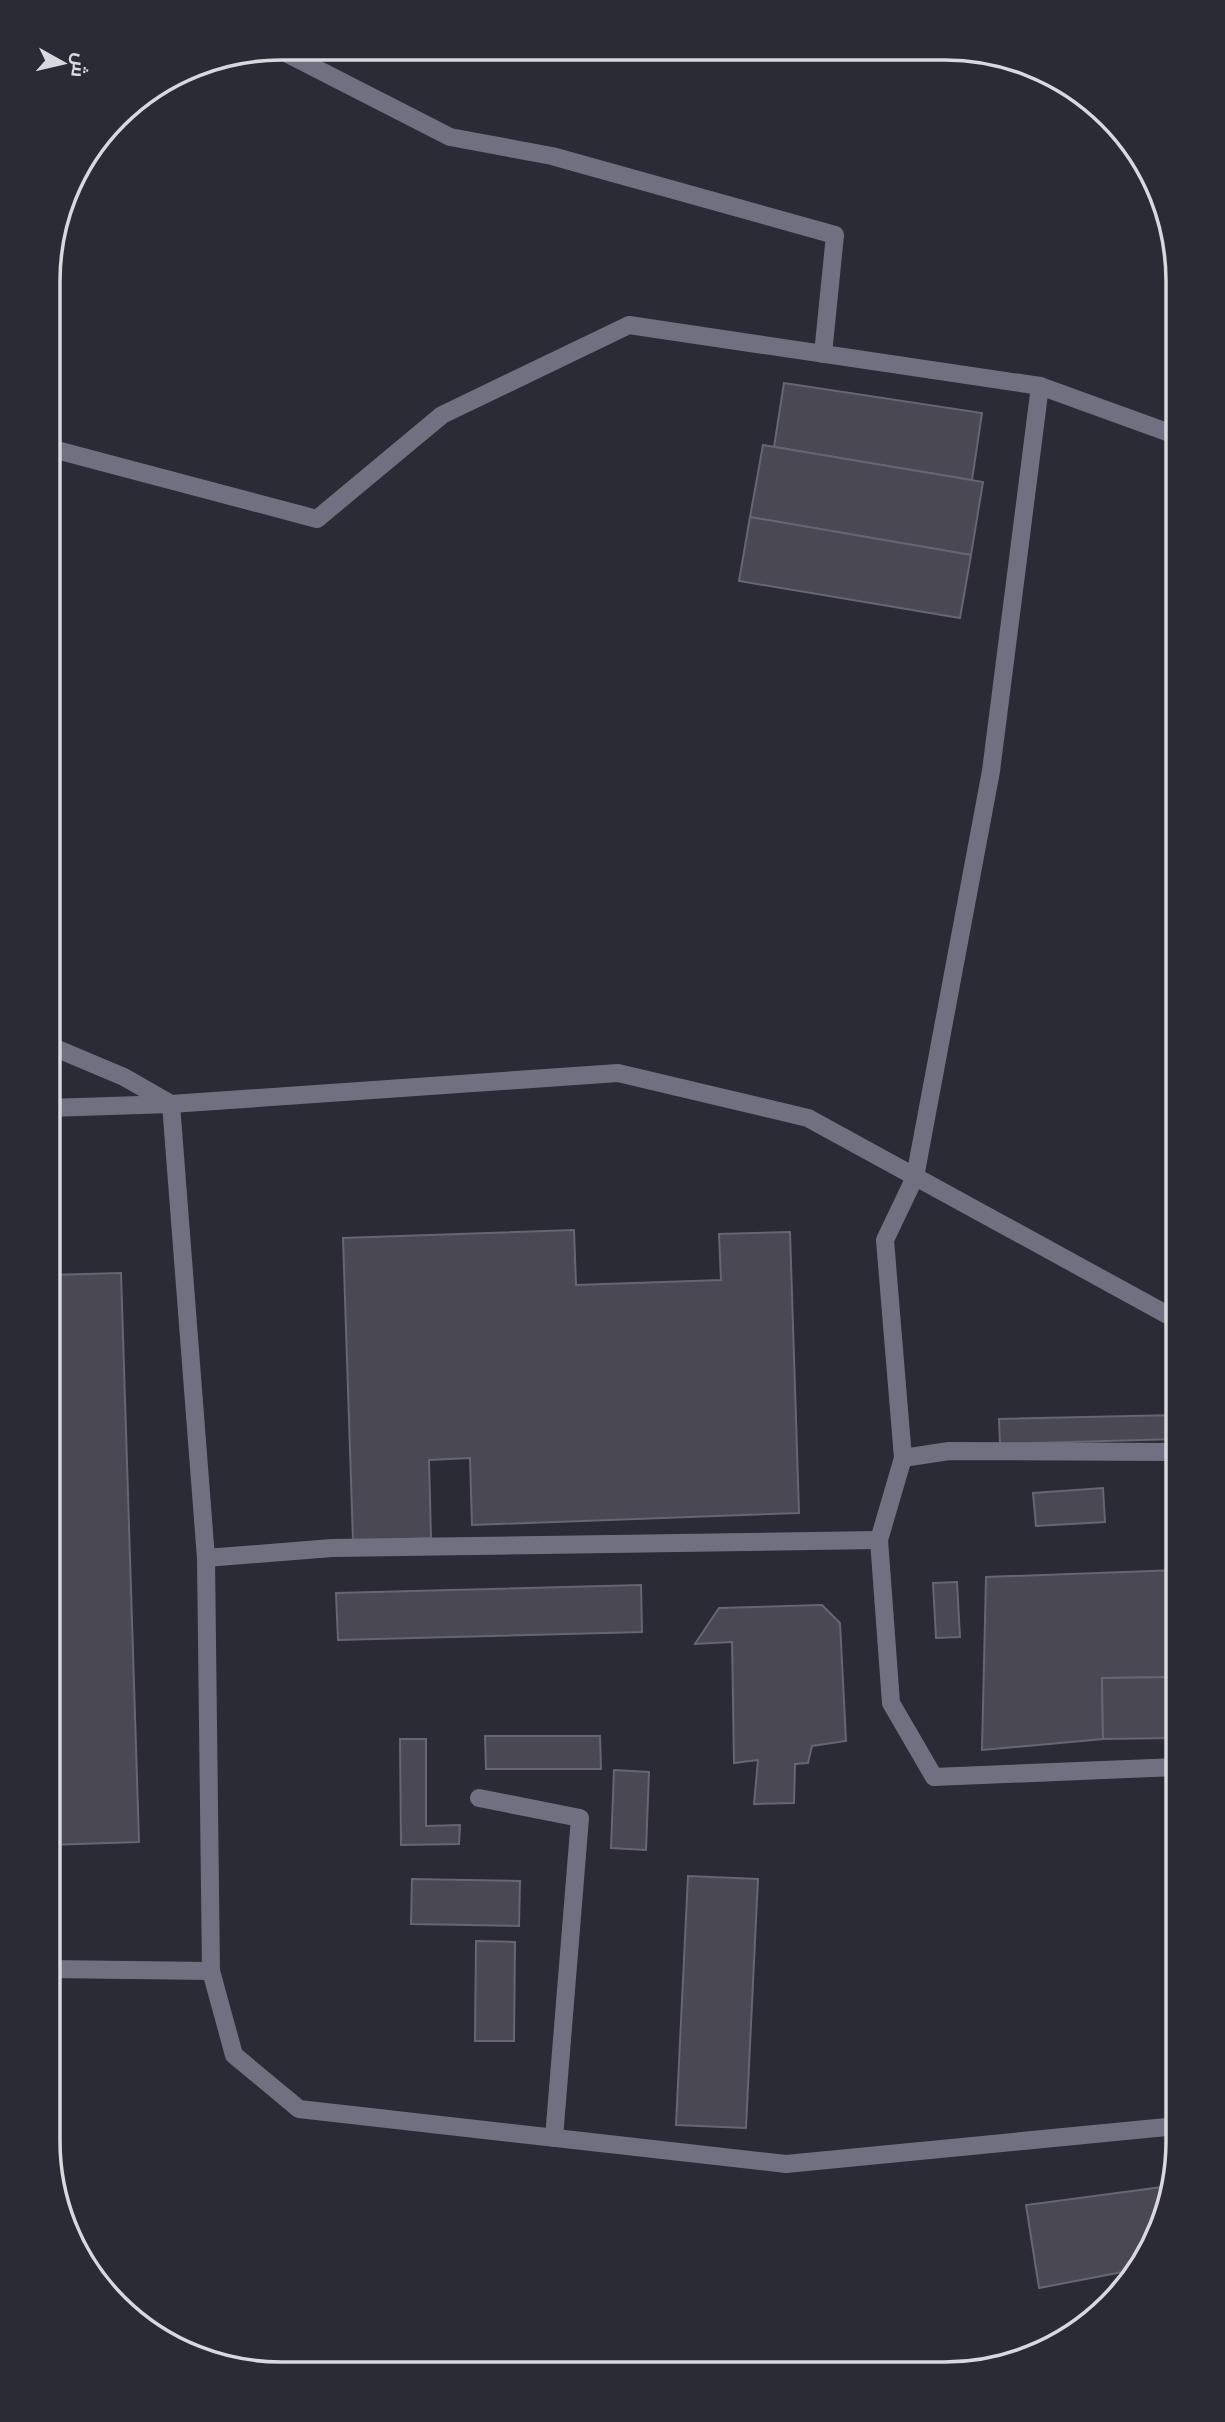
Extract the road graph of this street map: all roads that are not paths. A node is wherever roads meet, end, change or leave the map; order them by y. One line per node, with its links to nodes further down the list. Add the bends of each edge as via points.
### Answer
1 (299, 60): 2 (lane, via 450,137 552,156 835,235)
2 (822, 354): 3 (lane); 5 (lane, via 629,325 442,415 317,519)
3 (1040, 386): 4 (lane); 9 (lane, via 991,771)
4 (1166, 432)
5 (60, 451)
6 (60, 1050): 7 (lane, via 124,1077)
7 (171, 1104): 8 (lane); 9 (lane, via 618,1073 808,1118); 14 (lane)
8 (60, 1108)
9 (915, 1177): 10 (lane); 12 (lane, via 885,1240)
10 (1165, 1314)
11 (1165, 1452): 12 (lane, via 949,1451)
12 (903, 1458): 13 (lane)
13 (879, 1540): 14 (lane, via 332,1548); 15 (lane, via 891,1703 934,1777)
14 (206, 1558): 18 (lane)
15 (1165, 1767)
16 (479, 1798): 20 (lane, via 580,1818)
17 (60, 1969): 18 (lane)
18 (211, 1971): 20 (lane, via 234,2055 299,2109)
19 (1165, 2127): 20 (lane, via 786,2164)
20 (554, 2138)

